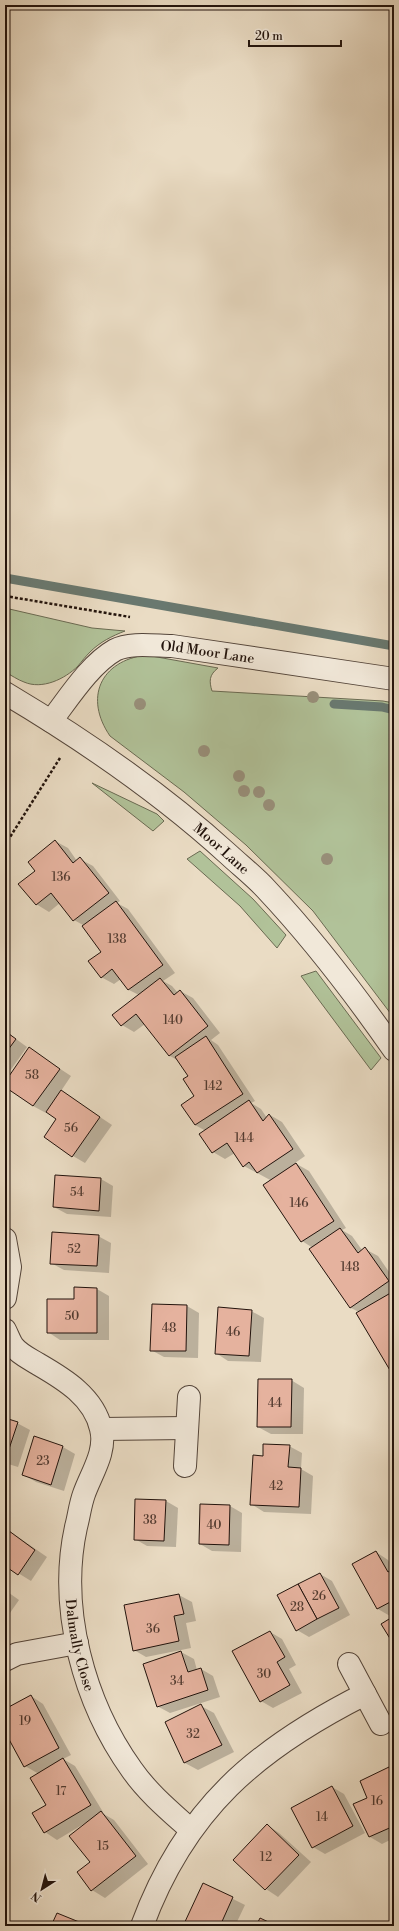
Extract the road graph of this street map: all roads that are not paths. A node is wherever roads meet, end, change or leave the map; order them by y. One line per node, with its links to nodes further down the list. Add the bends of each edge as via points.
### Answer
1 (394, 679): 3 (street, Old Moor Lane, via 172,646 140,645 115,650 98,664)
2 (5, 693): 3 (street, Moor Lane)
3 (51, 721): 4 (street, Moor Lane, via 192,821 265,888 354,993)
4 (394, 1050)
5 (5, 1239): 6 (street, via 10,1268)
6 (5, 1298)
7 (5, 1330): 10 (street, Dalmally Close, via 14,1347 63,1378 84,1396 96,1412)
8 (188, 1397): 9 (street)
9 (186, 1428): 10 (street); 11 (street)
10 (102, 1429): 12 (street, Dalmally Close, via 102,1448 83,1496 72,1545 70,1593)
11 (185, 1466)
12 (77, 1642): 13 (street, via 17,1654); 17 (street, Dalmally Close, via 86,1679 113,1741 133,1771)
13 (5, 1660)
14 (349, 1664): 15 (street)
15 (365, 1694): 16 (street); 17 (street, via 323,1715 246,1769 217,1797)
16 (381, 1724)
17 (191, 1830): 18 (street, via 157,1888)
18 (142, 1926)

